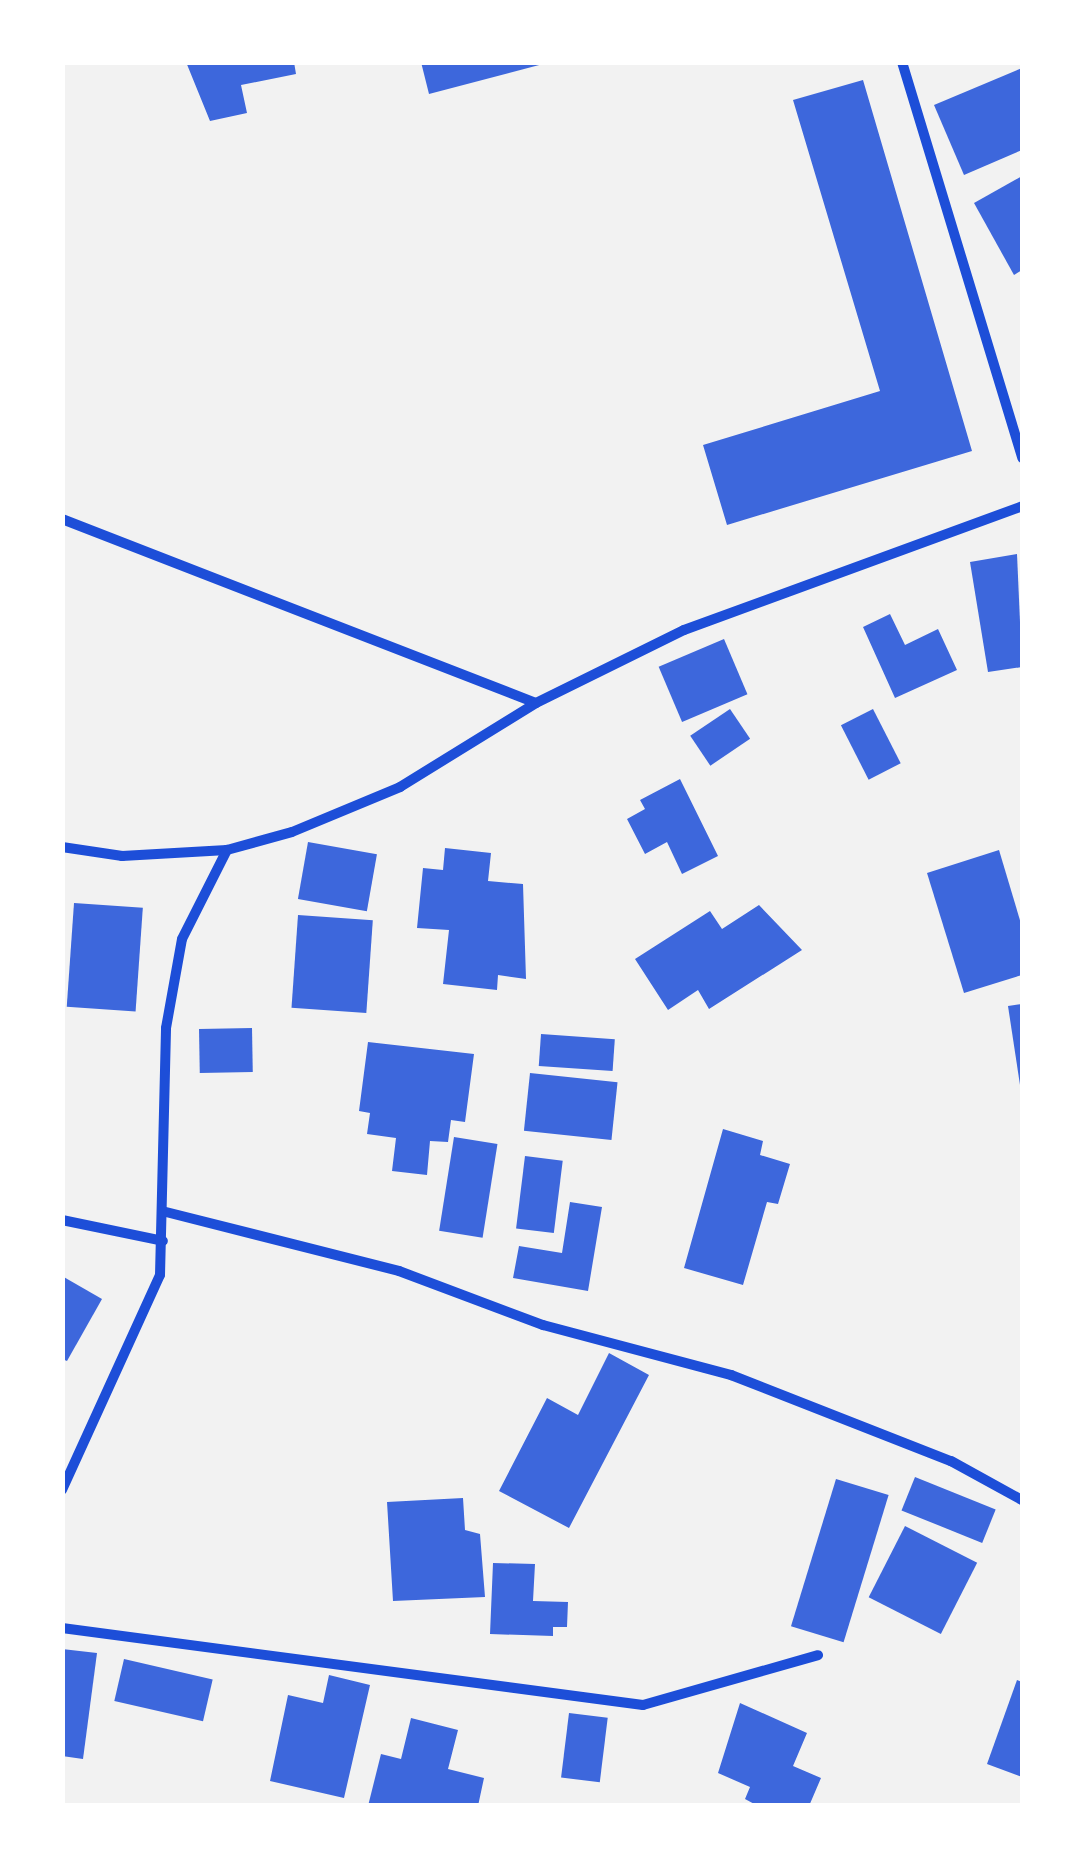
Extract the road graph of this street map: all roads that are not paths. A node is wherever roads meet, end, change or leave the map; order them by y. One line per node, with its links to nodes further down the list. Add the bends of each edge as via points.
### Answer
1 (902, 62): 2 (street)
2 (1022, 458)
3 (1022, 506): 5 (street, via 684,630)
4 (62, 519): 5 (street)
5 (536, 703): 7 (street, via 400,788)
6 (62, 847): 7 (street, via 122,856)
7 (227, 850): 8 (street, via 182,939 166,1028 158,1133)
8 (166, 1212): 10 (street); 12 (street, via 399,1271 542,1325 732,1375 951,1461)
9 (62, 1220): 10 (street)
10 (164, 1240): 11 (street, via 160,1275)
11 (62, 1490)
12 (1022, 1500)
13 (62, 1628): 14 (street, via 643,1704)
14 (818, 1655)

